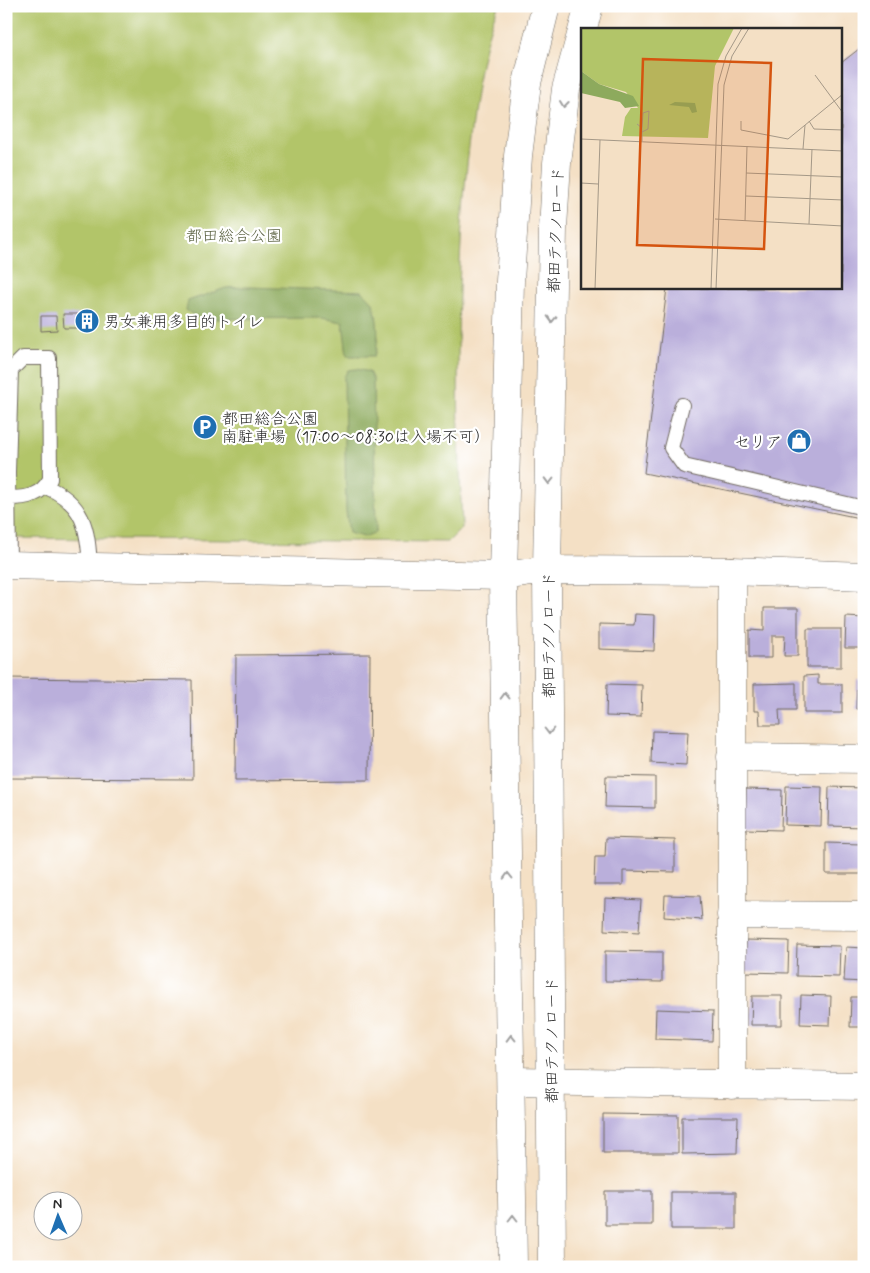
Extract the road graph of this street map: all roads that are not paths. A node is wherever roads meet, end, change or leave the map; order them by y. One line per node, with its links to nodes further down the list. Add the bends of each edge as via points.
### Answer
1 (546, 6): 14 (street, via 528,83 518,156 510,281)
2 (588, 6): 3 (street, 都田テクノロード, one-way to 3)
3 (582, 28)
4 (581, 32): 12 (street, 都田テクノロード, one-way to 12, via 566,89 553,228)
5 (682, 405): 9 (lane, via 671,448 684,466)
6 (7, 471): 7 (lane, via 11,370 24,358 49,358 50,479); 8 (lane)
7 (46, 487): 8 (lane, via 28,498); 11 (lane, via 62,494 81,514 89,539)
8 (9, 498): 10 (lane)
9 (864, 508)
10 (8, 565): 11 (street)
11 (90, 567): 14 (street)
12 (548, 570): 13 (street); 14 (street); 21 (street, 都田テクノロード, one-way to 21)
13 (732, 571): 15 (street); 16 (street)
14 (503, 576): 20 (street, one-way to 14)
15 (864, 576)
16 (731, 757): 17 (street); 18 (street)
17 (864, 759)
18 (731, 914): 19 (street); 22 (street)
19 (864, 916)
20 (512, 1081): 21 (street); 24 (street, one-way to 20)
21 (551, 1082): 22 (street); 25 (street, 都田テクノロード)
22 (732, 1085): 23 (street)
23 (864, 1086)
24 (513, 1267)
25 (552, 1267)

